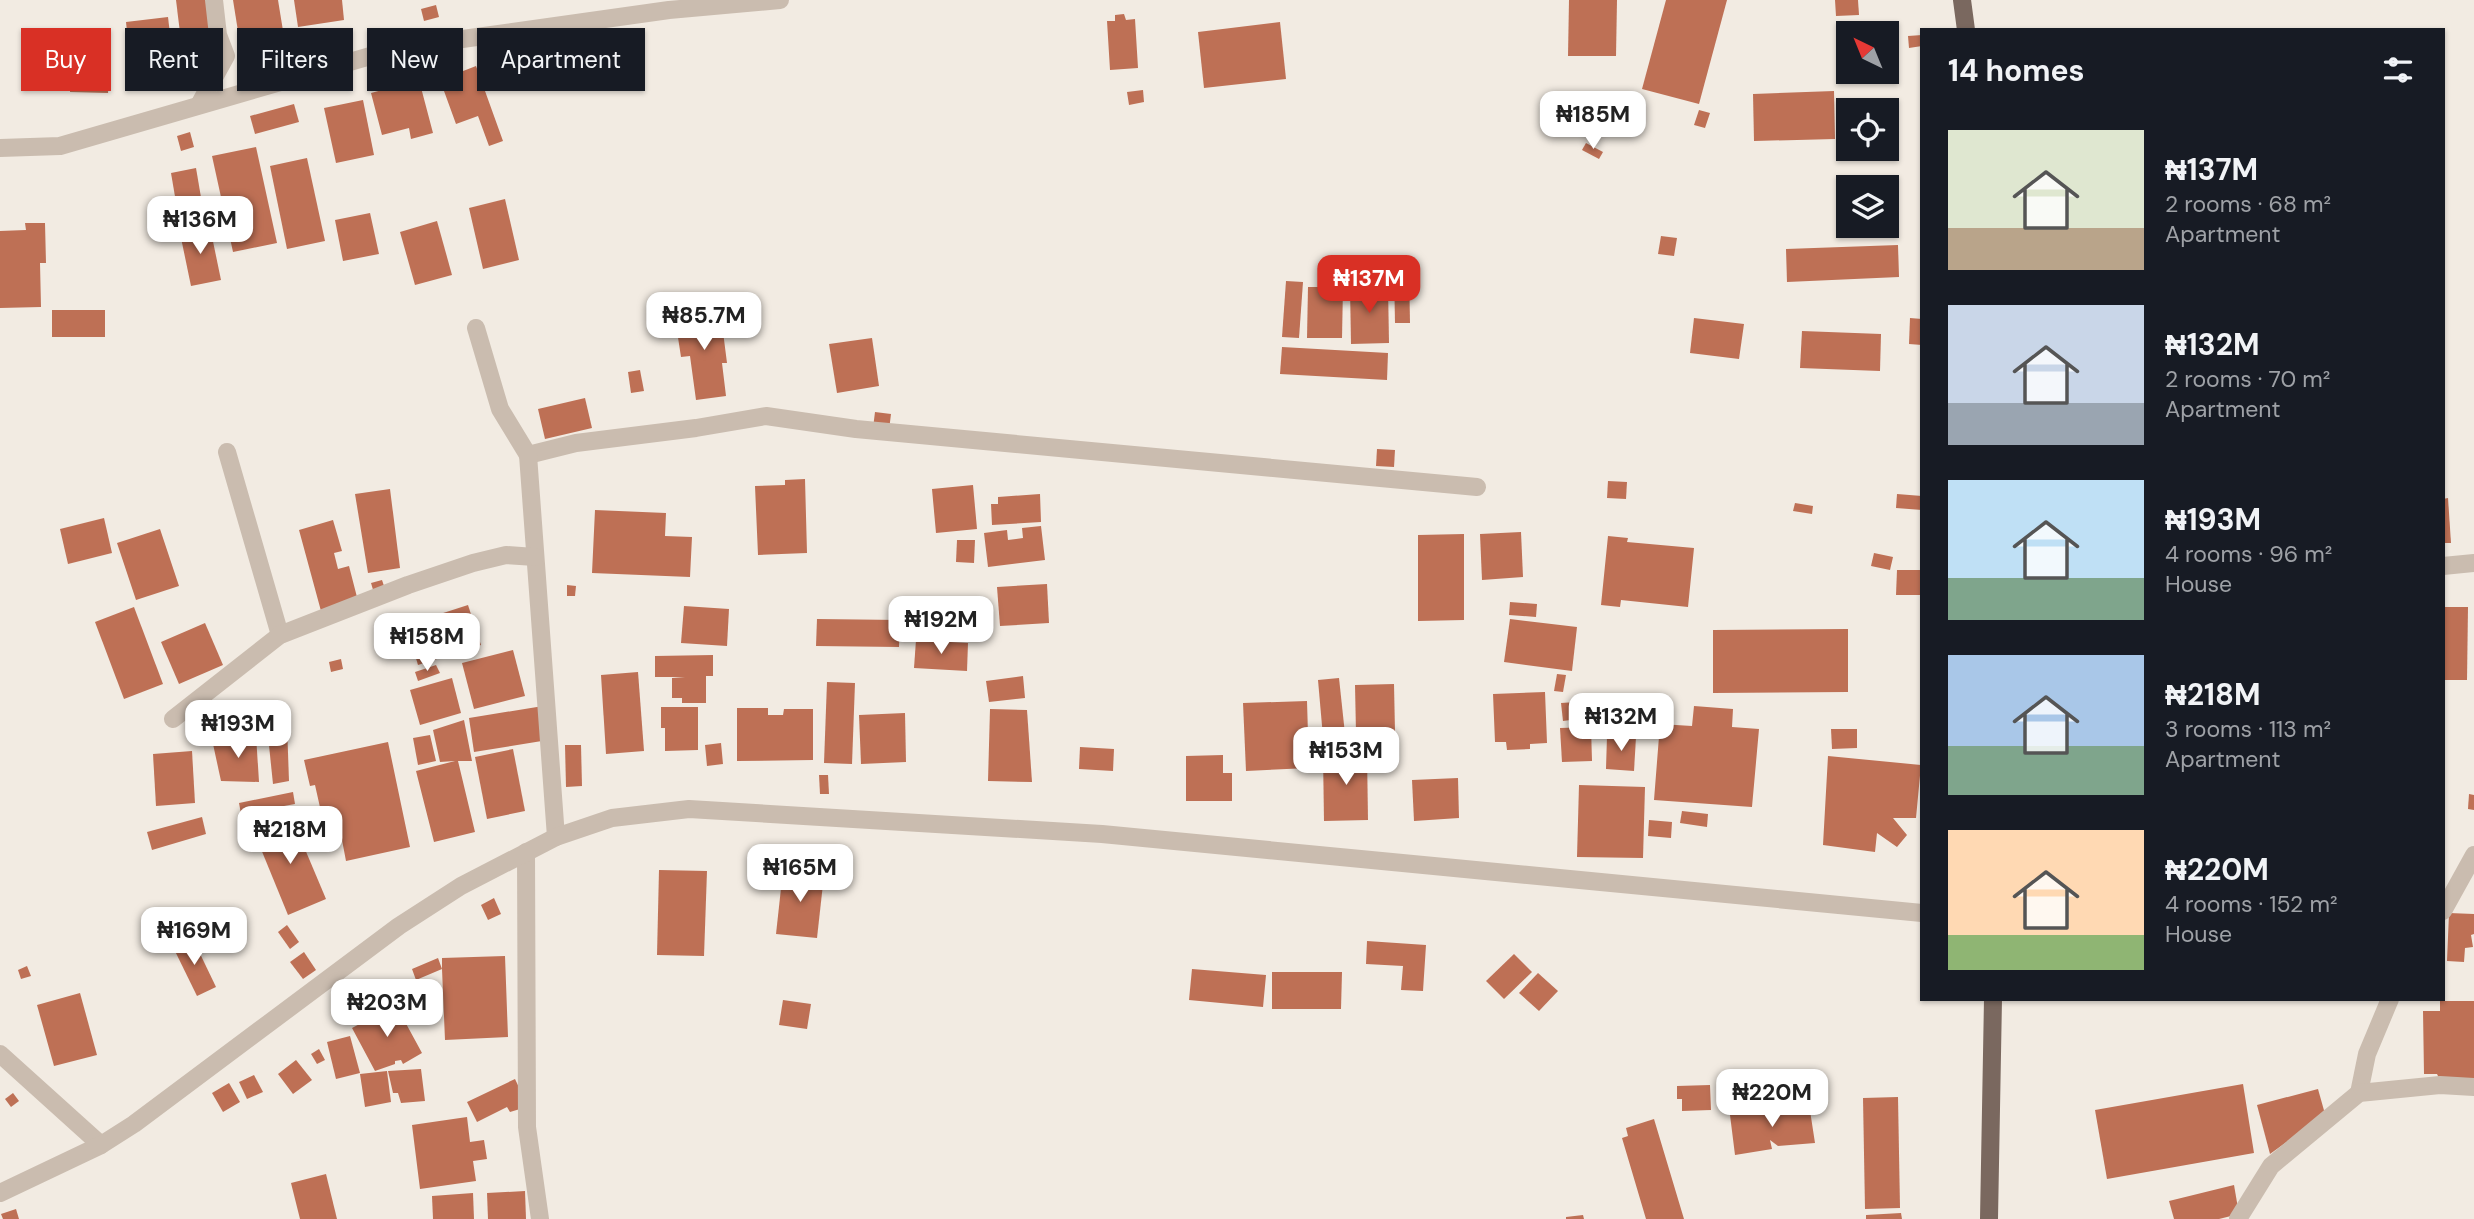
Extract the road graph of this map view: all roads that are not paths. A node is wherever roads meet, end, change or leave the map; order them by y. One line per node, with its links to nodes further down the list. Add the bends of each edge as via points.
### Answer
1 (214, 0): 5 (street, via 226,56)
2 (780, 0): 5 (street, via 670,10 398,48)
3 (1962, 0): 4 (main road)
4 (1966, 28)
5 (200, 105): 6 (street, via 60,146)
6 (0, 148)
7 (475, 328): 9 (street, via 500,409)
8 (227, 452): 14 (street)
9 (528, 455): 10 (street, via 576,443 766,415 856,429); 11 (street)
10 (1477, 487)
11 (535, 557): 14 (street, via 506,555 473,562); 16 (street)
12 (2474, 563): 13 (street)
13 (2445, 566)
14 (280, 635): 15 (street)
15 (173, 719)
16 (556, 837): 17 (street); 20 (street, via 612,818 690,809 1102,834)
17 (526, 852): 26 (street, via 399,926); 28 (street, via 527,1127)
18 (2474, 855): 19 (street)
19 (2445, 907)
20 (1920, 913)
21 (1993, 1001): 29 (main road)
22 (2389, 1001): 25 (street, via 2367,1054)
23 (0, 1054): 26 (street)
24 (2474, 1087): 25 (street, via 2440,1085)
25 (2360, 1093): 30 (street, via 2271,1166)
26 (100, 1145): 27 (street)
27 (0, 1193)
28 (540, 1219)
29 (1989, 1219)
30 (2238, 1219)

